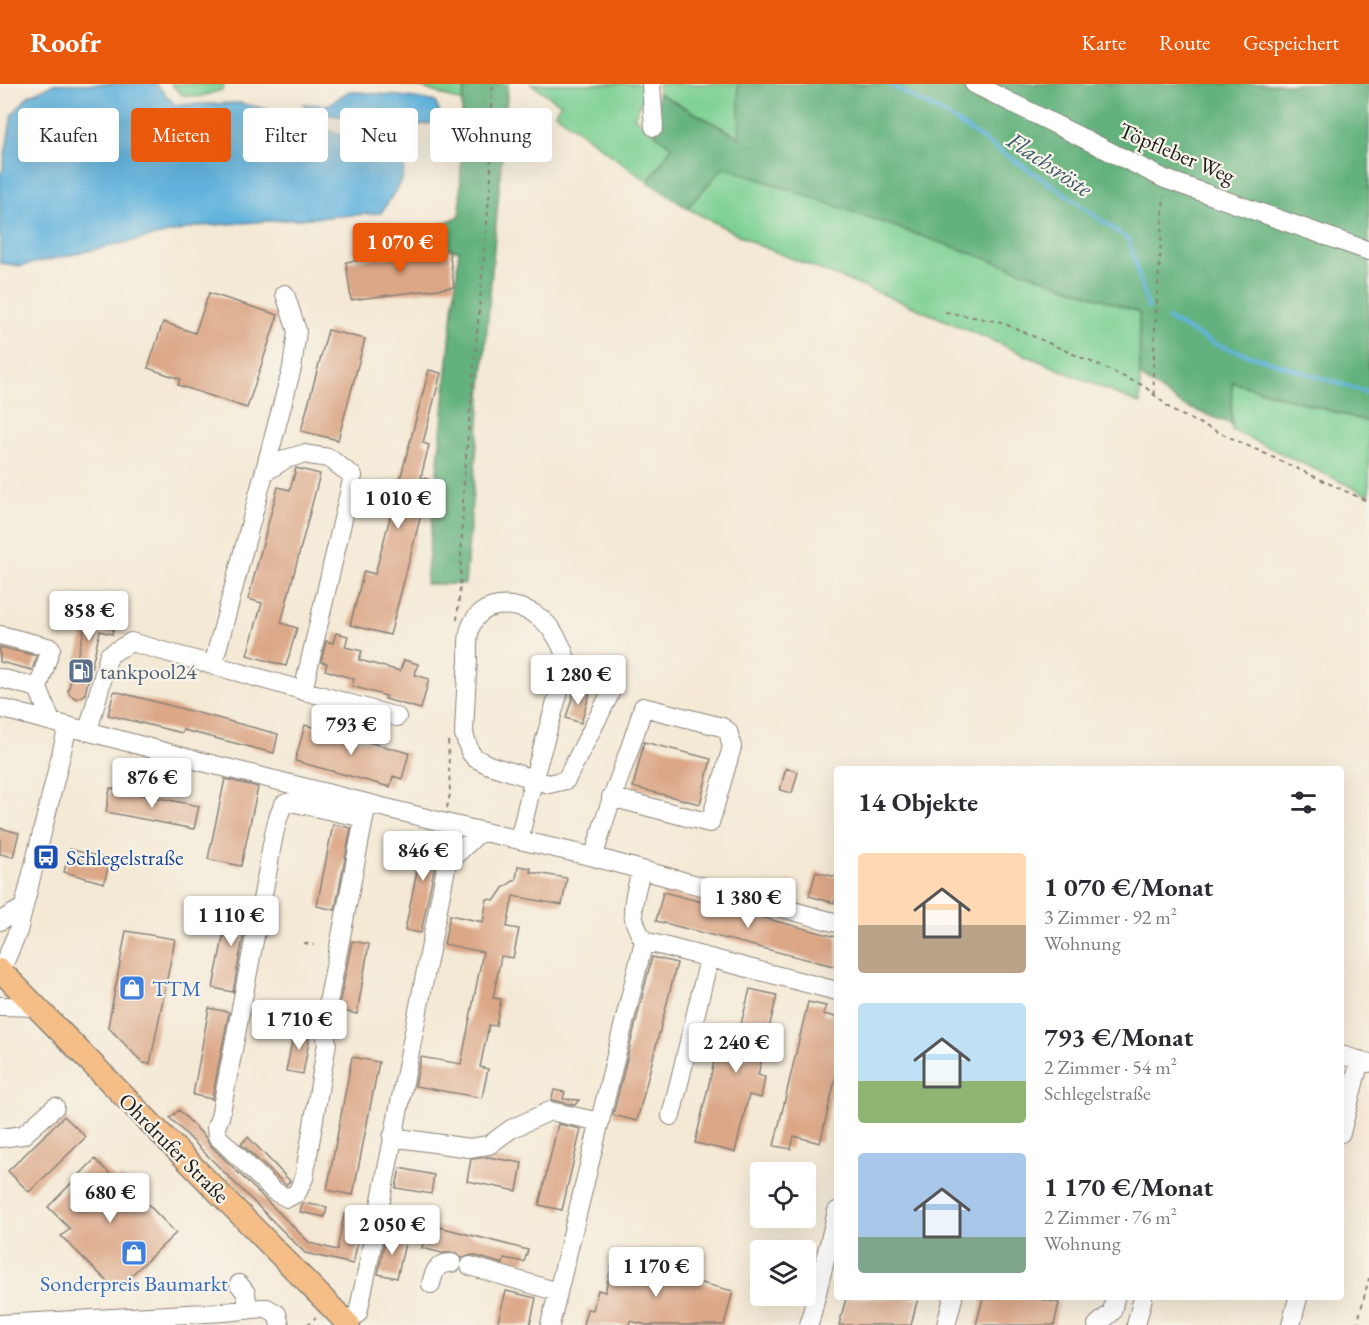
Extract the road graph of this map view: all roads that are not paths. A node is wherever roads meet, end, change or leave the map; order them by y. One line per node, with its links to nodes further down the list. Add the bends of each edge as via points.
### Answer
1 (651, 84): 3 (street)
2 (974, 84): 4 (street, Töpfleber Weg, via 1165,179)
3 (654, 127)
4 (1369, 251)
5 (285, 294): 6 (street, via 297,331 292,368)
6 (265, 472): 8 (street); 12 (street, via 303,454 329,458 353,476)
7 (0, 634): 11 (street, via 51,648)
8 (213, 666): 12 (street); 16 (street, via 131,642 109,655)
9 (564, 674): 17 (street); 17 (street, via 611,687 609,696 566,780 549,784); 17 (street, via 565,654 555,634 537,615 505,604 484,610 474,621 469,637 464,734 467,747 489,765)
10 (0, 678): 11 (street)
11 (38, 688): 15 (street)
12 (303, 691): 14 (street)
13 (0, 708): 15 (street)
14 (397, 717)
15 (60, 724): 16 (street); 24 (street)
16 (88, 731): 19 (street)
17 (534, 777): 21 (street)
18 (611, 797): 18 (street, via 643,707 728,731 732,747 710,823); 22 (street)
19 (366, 810): 19 (street, via 323,1022 327,1043 304,1178 297,1193 287,1198 274,1191 217,1136 216,1127 277,824 284,804 291,802); 20 (street)
20 (481, 831): 21 (street); 39 (street, via 447,862)
21 (519, 840): 22 (street)
22 (594, 857): 23 (street)
23 (641, 871): 26 (street); 27 (street, via 632,919)
24 (23, 908): 25 (street); 29 (street, via 15,941)
25 (0, 921)
26 (834, 922)
27 (644, 940): 28 (street); 38 (street)
28 (709, 959): 30 (street); 36 (street)
29 (0, 972): 32 (main road, Ohrdrufer Straße)
30 (834, 990)
31 (0, 1006): 32 (street)
32 (37, 1007): 52 (main road, Ohrdrufer Straße)
33 (1344, 1056): 34 (street)
34 (1365, 1061): 37 (street)
35 (55, 1107): 40 (street, via 23,1135)
36 (671, 1116)
37 (1344, 1120)
38 (600, 1122): 39 (street, via 549,1111 489,1145 469,1148); 44 (street)
39 (393, 1137): 52 (street, via 359,1309)
40 (0, 1138)
41 (834, 1223): 55 (street)
42 (239, 1284): 49 (street, via 246,1293)
43 (431, 1284): 44 (street, via 437,1266 461,1264)
44 (558, 1292): 54 (street)
45 (952, 1300): 56 (street)
46 (1115, 1300): 57 (street, via 1112,1312)
47 (1142, 1300): 58 (street)
48 (1297, 1300): 59 (street)
49 (245, 1317): 50 (street, via 225,1312); 53 (street, via 267,1308 280,1319)
50 (117, 1321): 51 (street)
51 (0, 1324)
52 (348, 1324)
53 (280, 1325)
54 (550, 1325)
55 (809, 1325)
56 (946, 1325)
57 (1097, 1325)
58 (1136, 1325)
59 (1291, 1325)

